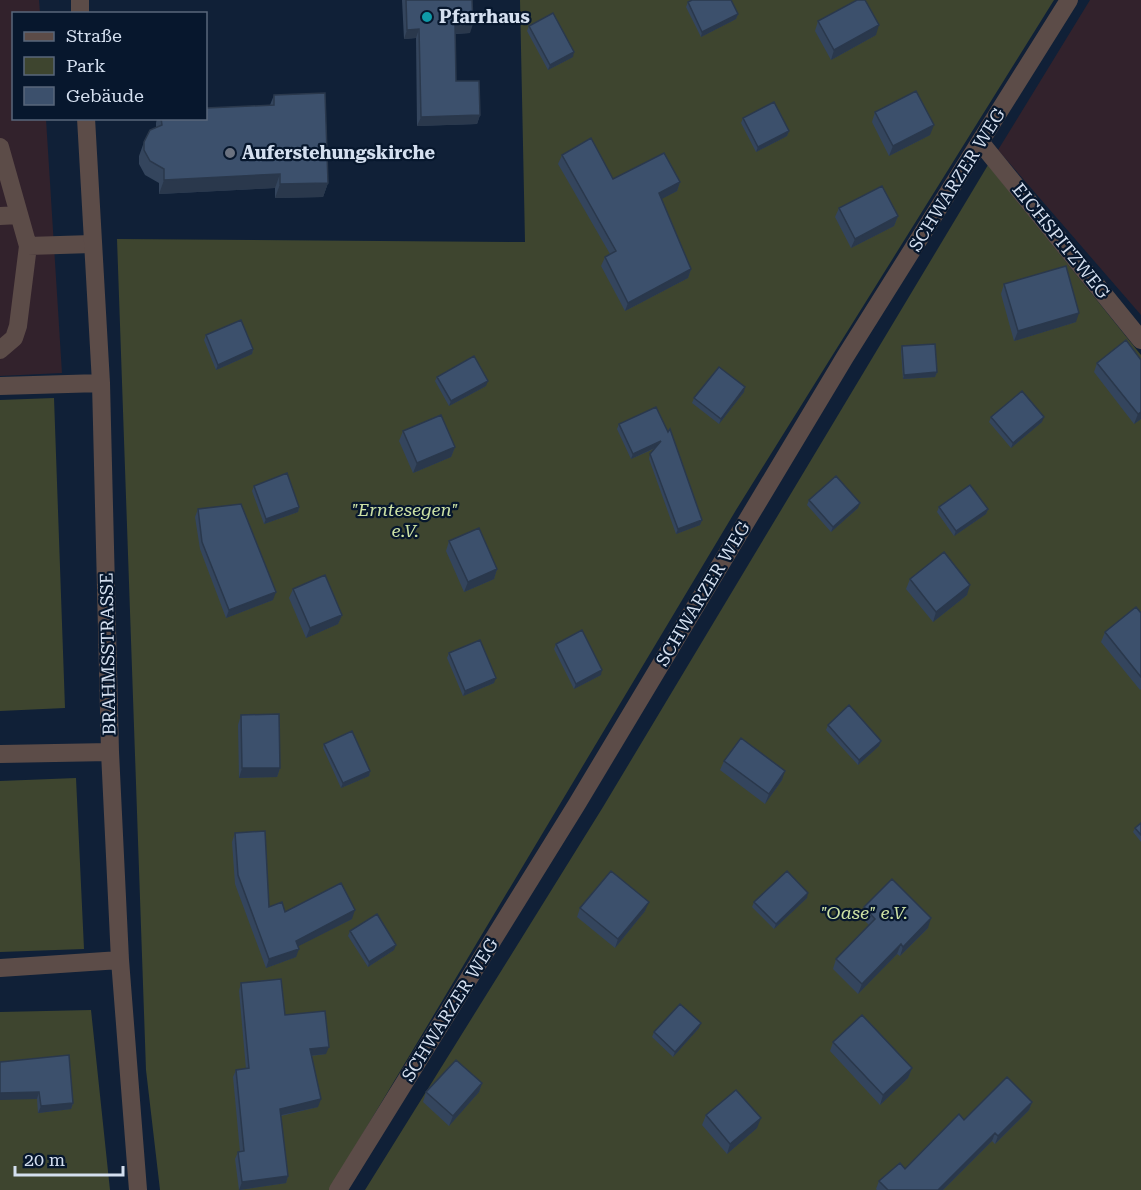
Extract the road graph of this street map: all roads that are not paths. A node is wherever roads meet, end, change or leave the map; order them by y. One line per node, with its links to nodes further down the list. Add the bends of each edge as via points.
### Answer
1 (1069, 0): 3 (street, SCHWARZER WEG)
2 (86, 120): 7 (street, BRAHMSSTRASSE)
3 (981, 142): 9 (street, EICHSPITZWEG); 18 (street, SCHWARZER WEG, via 845,357 577,804)
4 (0, 147): 5 (street)
5 (19, 215): 6 (street); 8 (street)
6 (0, 216)
7 (92, 244): 8 (street); 11 (street, BRAHMSSTRASSE)
8 (28, 246): 10 (street, via 18,326 14,338)
9 (1141, 340)
10 (0, 350)
11 (101, 382): 12 (street); 13 (street, BRAHMSSTRASSE)
12 (0, 386)
13 (110, 752): 14 (street); 15 (street, BRAHMSSTRASSE)
14 (0, 754)
15 (120, 960): 16 (street); 17 (street, BRAHMSSTRASSE)
16 (0, 968)
17 (138, 1190)
18 (338, 1190)

